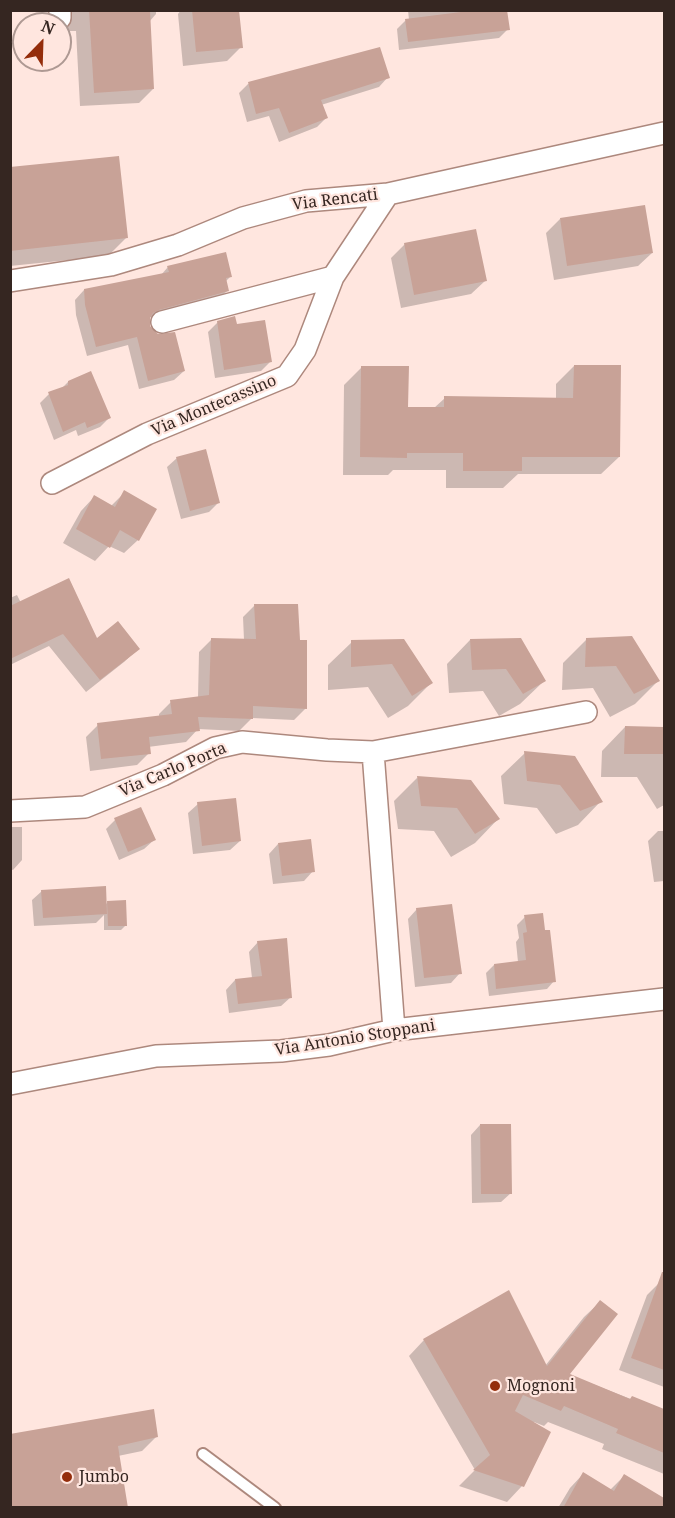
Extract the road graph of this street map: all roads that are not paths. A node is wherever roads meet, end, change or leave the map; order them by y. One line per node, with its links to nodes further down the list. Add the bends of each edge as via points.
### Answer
1 (664, 133): 2 (street, Via Rencati)
2 (388, 194): 3 (street, Via Montecassino); 4 (street, Via Rencati, via 306,201 243,218 178,245 111,266)
3 (333, 277): 5 (street); 6 (street, Via Montecassino, via 304,351 287,376 147,434)
4 (10, 281)
5 (162, 322)
6 (52, 483)
7 (586, 712): 8 (street, Via Carlo Porta)
8 (373, 752): 9 (street, Via Carlo Porta, via 242,742 215,748 163,775 85,807); 11 (street)
9 (10, 811)
10 (664, 999): 11 (street, Via Antonio Stoppani)
11 (394, 1030): 12 (street, Via Antonio Stoppani, via 281,1051 156,1056)
12 (10, 1084)
13 (204, 1454): 14 (lane)
14 (275, 1508)

